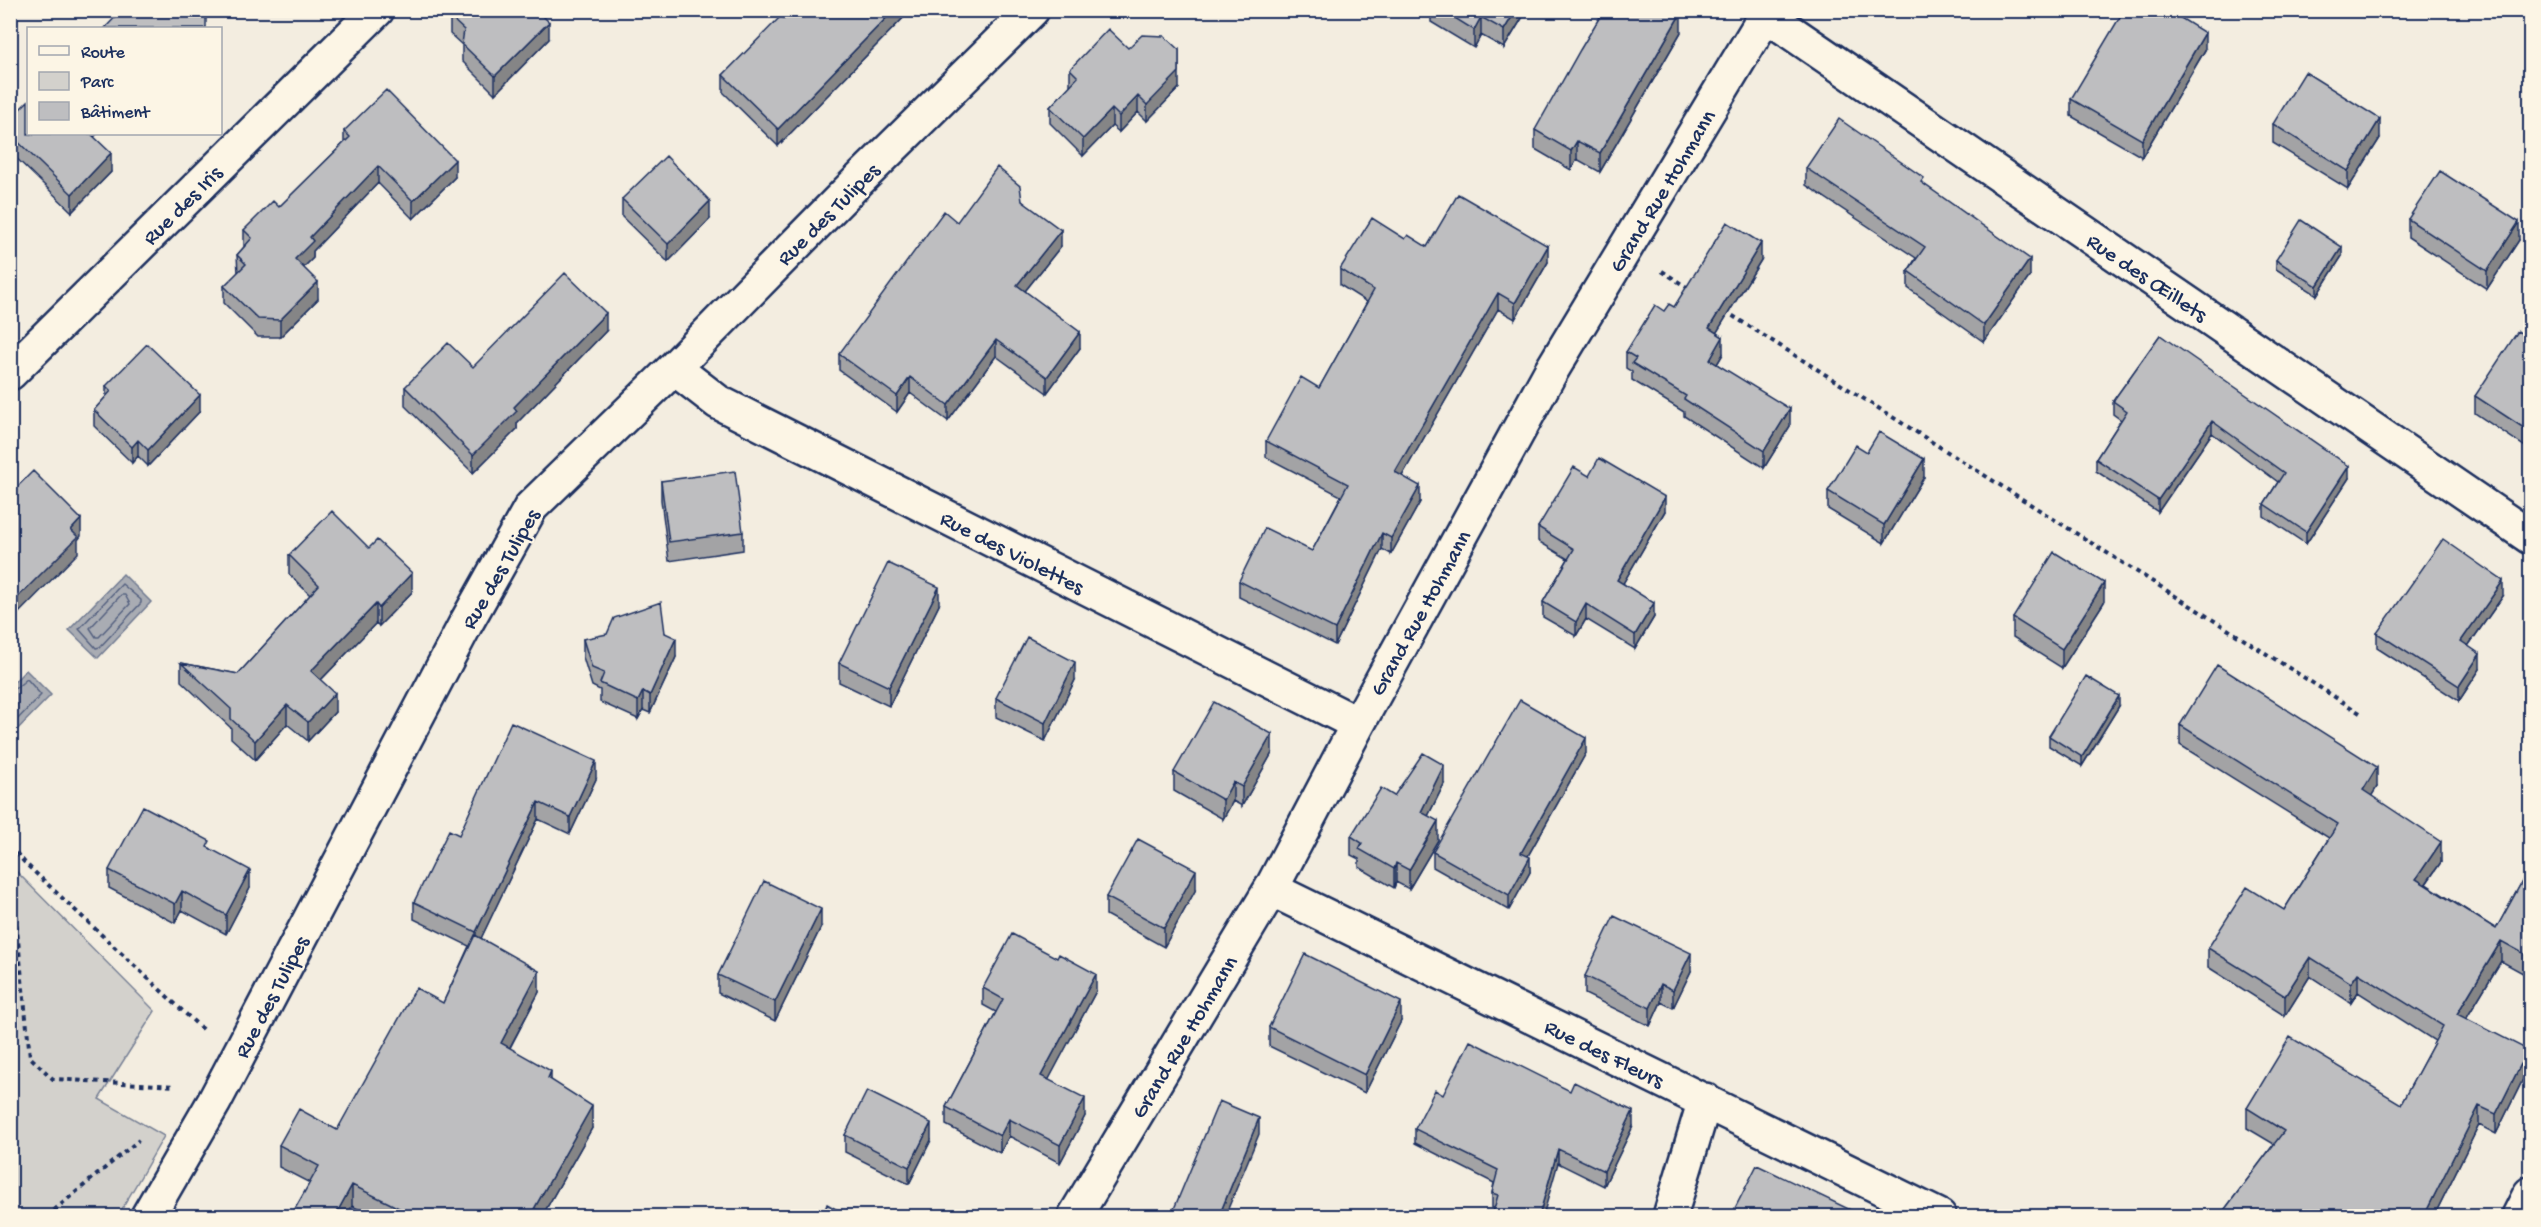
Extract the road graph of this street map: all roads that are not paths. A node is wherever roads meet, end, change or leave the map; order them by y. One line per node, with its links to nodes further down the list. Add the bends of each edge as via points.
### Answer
1 (377, 10): 5 (street, Rue des Iris)
2 (1032, 10): 4 (street, Rue des Tulipes)
3 (1767, 13): 6 (street, Rue des Œillets); 7 (street, Grand Rue Hohmann, via 1550,373)
4 (674, 369): 7 (street, Rue des Violettes, via 728,407); 11 (street, Rue des Tulipes, via 531,507 214,1102)
5 (10, 373)
6 (2530, 537)
7 (1358, 724): 8 (street, Grand Rue Hohmann)
8 (1271, 889): 9 (street, Rue des Fleurs); 12 (street, Grand Rue Hohmann)
9 (1705, 1100): 13 (street); 14 (street, Rue des Fleurs)
10 (2530, 1194): 15 (street)
11 (148, 1216)
12 (1075, 1216)
13 (1670, 1216)
14 (1939, 1216)
15 (2519, 1216)

